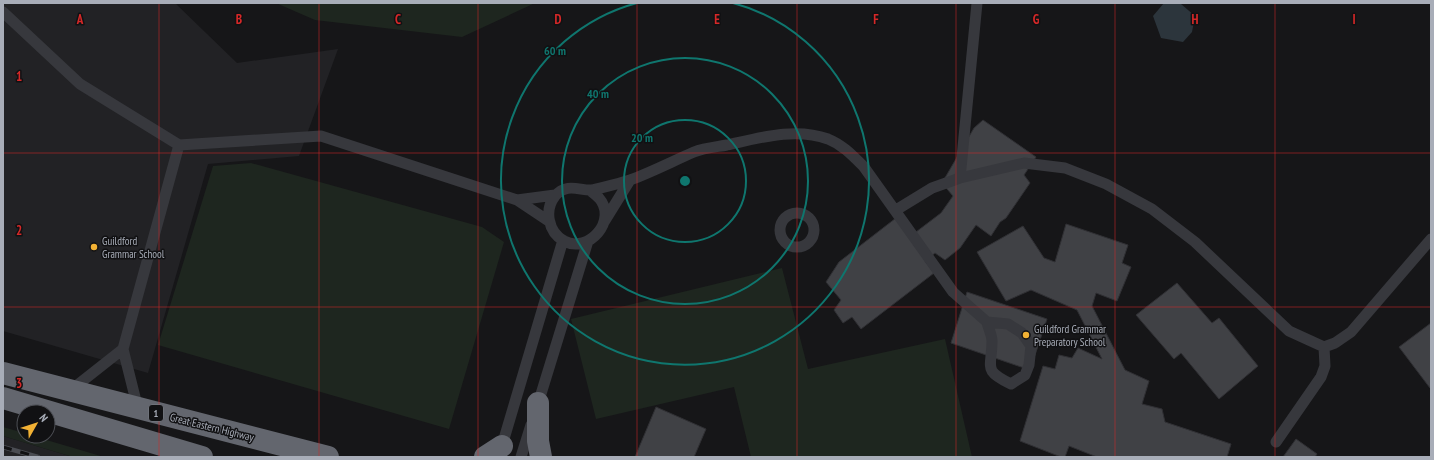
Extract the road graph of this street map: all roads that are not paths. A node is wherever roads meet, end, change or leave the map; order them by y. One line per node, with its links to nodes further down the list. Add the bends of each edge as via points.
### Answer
1 (977, 3): 4 (lane)
2 (5, 18): 3 (lane, via 80,84)
3 (179, 145): 8 (lane, via 321,136); 17 (lane)
4 (960, 178): 9 (lane, via 932,188); 16 (lane, via 1024,163 1064,168 1106,184 1152,209 1195,242 1289,331)
5 (630, 180): 6 (lane); 9 (lane, via 696,151 772,135 803,134 828,139 846,149 864,167); 11 (lane)
6 (590, 190): 7 (lane, via 568,188); 11 (lane, via 600,199 604,210)
7 (556, 195): 8 (lane); 10 (lane, via 550,206)
8 (517, 200): 10 (lane)
9 (896, 210): 15 (lane, via 953,292)
10 (550, 222): 13 (lane, via 552,230)
11 (604, 223): 14 (lane, via 599,233)
12 (1431, 239): 16 (lane, via 1351,332 1335,344)
13 (563, 240): 14 (lane, via 575,243); 24 (lane)
14 (588, 241): 21 (lane)
15 (986, 322): 15 (lane, via 1008,324 1022,333 1031,346 1025,375 1011,384 995,377 989,366 992,339)
16 (1324, 347): 23 (lane, via 1325,366 1321,377)
17 (123, 349): 19 (lane); 22 (lane)
18 (3, 373): 19 (highway, Great Eastern Highway / 1)
19 (71, 390): 22 (highway, Great Eastern Highway / 1)
20 (3, 398): 25 (highway)
21 (538, 403): 27 (lane); 28 (highway, via 538,441)
22 (138, 409): 26 (highway, Great Eastern Highway / 1)
23 (1276, 442)
24 (495, 453)
25 (202, 457)
26 (328, 457)
27 (521, 457)
28 (541, 457)

